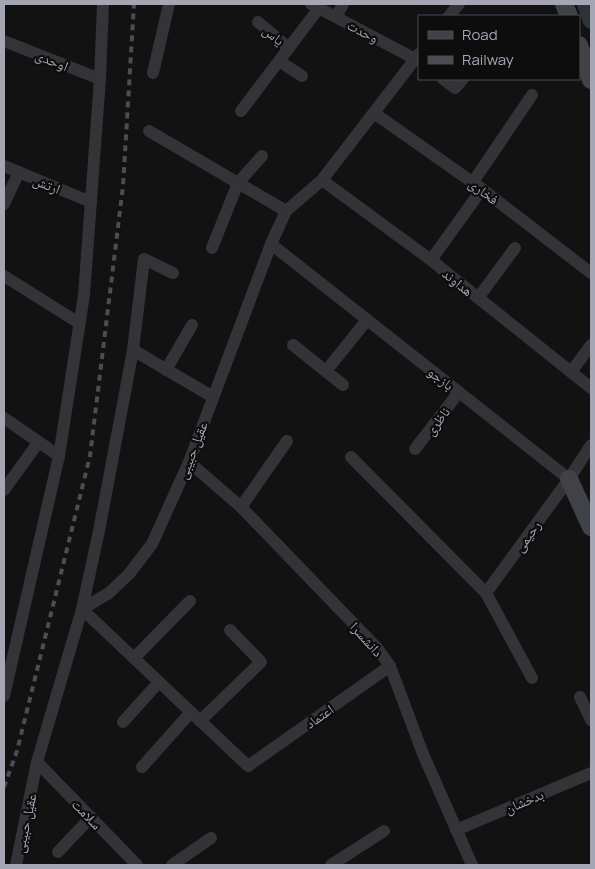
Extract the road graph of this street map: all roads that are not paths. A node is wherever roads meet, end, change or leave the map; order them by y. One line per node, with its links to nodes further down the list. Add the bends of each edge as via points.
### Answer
1 (103, 4): 16 (street)
2 (168, 4): 14 (street)
3 (343, 4): 7 (street)
4 (459, 4): 6 (street)
5 (315, 6): 7 (street, وحدت); 11 (street)
6 (450, 15)
7 (336, 17): 12 (street, وحدت)
8 (258, 22): 11 (street, یاس)
9 (4, 41): 16 (street, اوحدی)
10 (580, 47): 19 (street)
11 (289, 48): 13 (street)
12 (418, 57): 22 (street, عقیل حبیبی)
13 (279, 61): 15 (street); 21 (street)
14 (153, 73)
15 (302, 76)
16 (100, 79): 30 (street)
17 (444, 80): 18 (street, via 455,88)
18 (462, 80)
19 (591, 80)
20 (532, 95): 29 (street)
21 (241, 111)
22 (374, 113): 27 (street, عقیل حبیبی); 29 (street, فخاری)
23 (149, 131): 28 (street)
24 (262, 156): 28 (street)
25 (4, 166): 26 (street, ارتش)
26 (18, 172): 30 (street, ارتش); 31 (street)
27 (322, 180): 32 (street, عقیل حبیبی); 36 (street, هداوند)
28 (238, 183): 32 (street); 34 (street)
29 (477, 185): 36 (street); 38 (street, فخاری)
30 (91, 202): 42 (street)
31 (4, 204)
32 (286, 211): 33 (street, عقیل حبیبی)
33 (271, 244): 41 (street, بازجو); 53 (street, عقیل حبیبی)
34 (212, 248)
35 (515, 248): 40 (street)
36 (431, 260): 40 (street, هداوند)
37 (174, 272): 46 (street, via 144,259)
38 (591, 273)
39 (4, 276): 42 (street)
40 (478, 298): 49 (street, هداوند)
41 (367, 320): 48 (street); 52 (street, بازجو)
42 (79, 323): 59 (street)
43 (192, 325): 47 (street)
44 (294, 345): 48 (street)
45 (591, 345): 49 (street)
46 (133, 350): 47 (street); 68 (street)
47 (166, 370): 53 (street)
48 (326, 371): 50 (street)
49 (571, 372): 51 (street, هداوند)
50 (343, 385)
51 (591, 388)
52 (459, 392): 58 (street, ناظری); 62 (street, بازجو)
53 (212, 397): 61 (street, عقیل حبیبی)
54 (4, 418): 56 (street)
55 (287, 441): 64 (street)
56 (38, 442): 59 (street); 63 (street)
57 (591, 445): 62 (street, رحیمی)
58 (415, 449)
59 (59, 456): 74 (street)
60 (352, 457): 66 (street)
61 (189, 462): 64 (street, دانشسرا); 68 (street, عقیل حبیبی, via 152,544 129,574 109,593)
62 (569, 479): 65 (street, بازجو); 66 (street, رحیمی)
63 (4, 490)
64 (241, 507): 71 (street, دانشسرا, via 377,648)
65 (591, 527)
66 (486, 594): 72 (street)
67 (190, 601): 70 (street)
68 (82, 609): 70 (street); 79 (street, عقیل حبیبی)
69 (230, 630): 76 (street, via 261,662)
70 (134, 658): 73 (street)
71 (390, 666): 76 (street, اعتماد, via 248,766); 83 (street, دانشسرا)
72 (532, 678)
73 (159, 682): 76 (street); 78 (street)
74 (4, 696)
75 (580, 697): 77 (street)
76 (195, 716): 80 (street)
77 (591, 720)
78 (123, 722)
79 (37, 762): 82 (street, سلامت); 87 (street, عقیل حبیبی)
80 (142, 767)
81 (591, 773): 83 (street, بدخشان)
82 (91, 818): 86 (street); 88 (street, سلامت)
83 (456, 830): 91 (street, دانشسرا)
84 (384, 831): 90 (street)
85 (211, 838): 89 (street)
86 (58, 852)
87 (16, 865)
88 (136, 865)
89 (172, 865)
90 (331, 865)
91 (472, 865)

